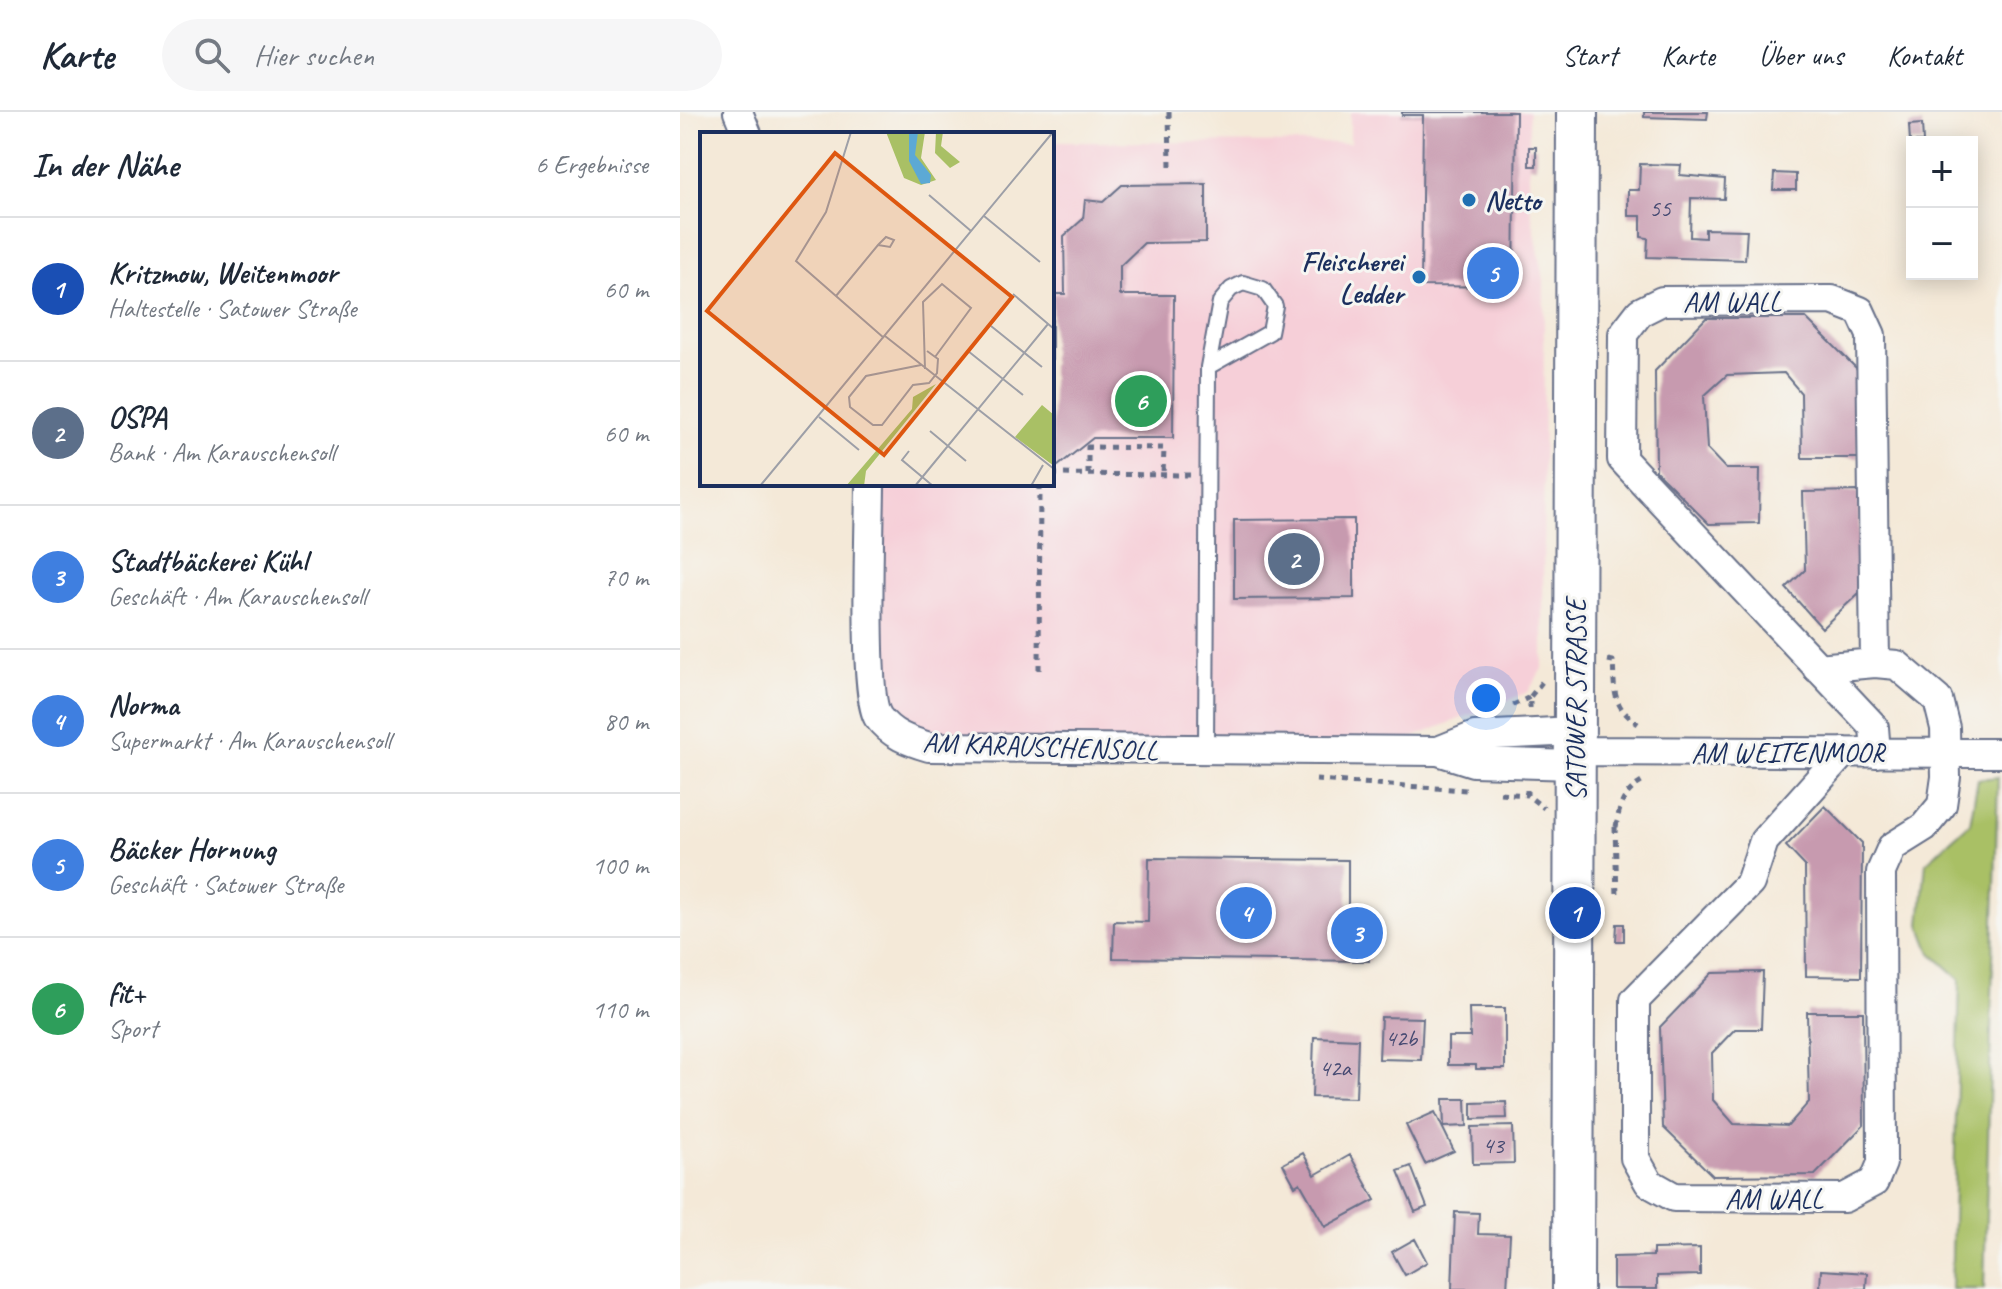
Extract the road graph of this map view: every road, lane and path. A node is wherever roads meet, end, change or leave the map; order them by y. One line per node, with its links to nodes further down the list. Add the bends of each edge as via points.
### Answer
1 (738, 112): 4 (street)
2 (1169, 112): 5 (path)
3 (1577, 112): 13 (main road, SATOWER STRASSE)
4 (746, 132)
5 (1170, 167)
6 (1208, 367): 6 (lane, via 1270,332 1275,306 1263,289 1243,283 1220,302); 10 (lane)
7 (1054, 474): 8 (path)
8 (1088, 474): 9 (path); 9 (path, via 1088,447 1118,447 1164,448)
9 (1163, 475): 10 (path)
10 (1208, 475): 19 (lane)
11 (870, 486): 19 (street, AM KARAUSCHENSOLL, via 870,681 876,715 898,737 929,747)
12 (1040, 486): 16 (path)
13 (1574, 658): 17 (path, via 1613,661 1615,698 1623,713); 18 (main road, SATOWER STRASSE)
14 (1875, 663): 15 (street, AM WALL); 15 (street, AM WALL, via 1871,335 1860,311 1832,300 1662,301 1640,312 1623,334 1622,459); 22 (street, AM WALL, via 1897,665 1938,700)
15 (1817, 668): 21 (street, AM WALL, via 1874,727)
16 (1039, 670)
17 (1641, 726)
18 (1574, 749): 19 (street, AM KARAUSCHENSOLL, via 1473,762 1438,751); 20 (street, AM WEITENMOOR); 28 (main road, SATOWER STRASSE)
19 (1206, 750)
20 (1844, 752): 21 (street, AM WEITENMOOR); 22 (street, AM WALL, via 1764,841 1750,883 1635,1000 1635,1158 1649,1183 1674,1197 1844,1198 1874,1182 1882,1163 1881,872 1892,847 1924,827 1942,805)
21 (1876, 753): 22 (street, AM WEITENMOOR)
22 (1946, 753): 23 (street, AM WEITENMOOR)
23 (2002, 753)
24 (1311, 780): 25 (path)
25 (1468, 791)
26 (1497, 793): 27 (path)
27 (1527, 795)
28 (1573, 1289)

